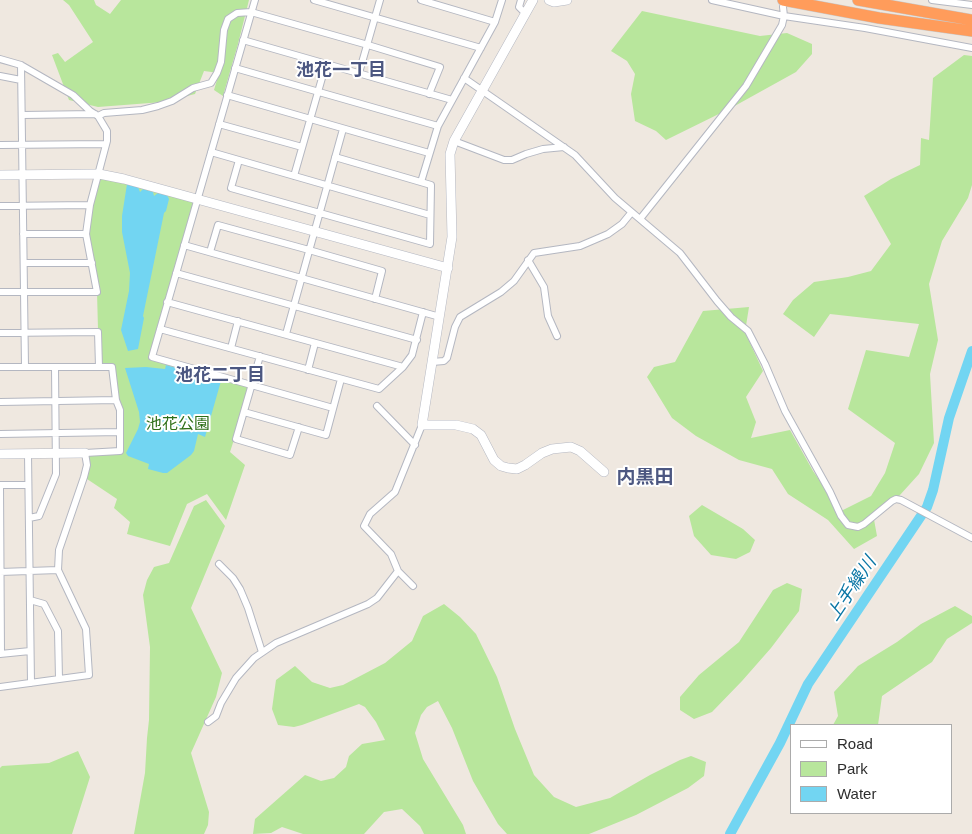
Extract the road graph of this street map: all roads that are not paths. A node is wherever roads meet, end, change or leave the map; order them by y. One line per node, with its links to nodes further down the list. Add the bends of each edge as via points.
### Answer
1 (255, 0): 15 (street)
2 (314, 0): 18 (street)
3 (380, 0): 18 (street)
4 (421, 0): 20 (street)
5 (502, 0): 20 (street)
6 (520, 0): 16 (street, via 519,6)
7 (533, 0): 16 (street)
8 (549, 0): 9 (street)
9 (567, 0)
10 (712, 0): 17 (street)
11 (858, 0): 19 (highway)
12 (932, 0): 14 (street)
13 (783, 4): 17 (street); 21 (highway)
14 (972, 5)
15 (251, 12): 22 (street); 23 (street); 40 (street, via 237,13 228,19 221,62 211,83 193,88 158,106)
16 (525, 13): 34 (street)
17 (784, 16): 25 (street); 68 (street, via 782,25 746,86)
18 (375, 17): 23 (street); 24 (street)
19 (972, 20)
20 (495, 22): 24 (street)
21 (972, 31)
22 (243, 40): 27 (street); 29 (street)
23 (368, 44): 30 (street); 36 (street, via 440,67)
24 (481, 48): 32 (street)
25 (972, 48)
26 (0, 60): 28 (street)
27 (326, 64): 30 (street); 35 (street)
28 (21, 65): 33 (street); 40 (street, via 73,95)
29 (235, 68): 35 (street); 37 (street)
30 (359, 74): 36 (street)
31 (0, 76): 33 (street)
32 (464, 78): 34 (street); 38 (street)
33 (21, 80): 39 (street)
34 (482, 89): 45 (street); 50 (street)
35 (318, 92): 41 (street); 43 (street)
36 (429, 94): 38 (street)
37 (227, 95): 41 (street); 42 (street)
38 (452, 100): 43 (street)
39 (22, 115): 40 (street); 48 (street)
40 (97, 115): 46 (street, via 107,131)
41 (310, 119): 44 (street); 49 (street)
42 (219, 124): 49 (street); 51 (street)
43 (438, 126): 52 (street)
44 (343, 129): 52 (street); 53 (street)
45 (454, 141): 50 (street, via 504,160); 78 (street, via 450,154 452,237)
46 (106, 144): 48 (street); 55 (street)
47 (0, 145): 48 (street)
48 (22, 145): 57 (street)
49 (302, 147): 58 (street)
50 (564, 147): 65 (street)
51 (211, 152): 54 (street); 61 (street)
52 (429, 154): 59 (street)
53 (335, 157): 59 (street); 60 (street)
54 (239, 160): 58 (street); 66 (street, via 231,188)
55 (99, 174): 57 (street); 61 (street); 62 (street)
56 (0, 175): 57 (street)
57 (23, 175): 64 (street)
58 (294, 176): 60 (street)
59 (421, 182): 67 (street, via 431,185)
60 (328, 185): 66 (street); 67 (street)
61 (194, 198): 69 (street); 72 (street)
62 (90, 205): 64 (street); 71 (street)
63 (0, 206): 64 (street)
64 (23, 206): 70 (street)
65 (631, 213): 68 (street); 75 (street, via 608,234 580,246 536,251)
66 (320, 214): 67 (street, via 430,244); 69 (street)
67 (430, 214)
68 (640, 219): 127 (street, via 680,252 720,304 748,331 766,364 784,411 848,525 864,524 896,499)
69 (315, 231): 73 (street); 78 (street)
70 (23, 234): 71 (street); 77 (street)
71 (86, 234): 76 (street)
72 (184, 245): 74 (street); 79 (street)
73 (309, 250): 74 (street, via 218,225); 80 (street); 83 (street, via 382,271)
74 (210, 252): 80 (street)
75 (528, 260): 93 (street, via 544,287 548,316); 98 (street, via 514,281 501,292 460,317 447,358)
76 (92, 262): 77 (street); 82 (street, via 97,292)
77 (24, 263): 82 (street)
78 (448, 268): 87 (street)
79 (176, 273): 84 (street); 85 (street)
80 (301, 278): 83 (street); 85 (street)
81 (0, 292): 82 (street)
82 (24, 292): 91 (street)
83 (375, 299): 86 (street)
84 (168, 302): 88 (street); 89 (street)
85 (294, 306): 92 (street); 94 (street)
86 (423, 312): 87 (street); 94 (street)
87 (440, 317): 98 (street)
88 (238, 321): 92 (street); 96 (street)
89 (160, 329): 96 (street); 106 (street, via 152,357)
90 (0, 333): 91 (street)
91 (25, 333): 100 (street); 102 (street, via 98,332)
92 (286, 334): 95 (street)
93 (557, 336)
94 (417, 340): 103 (street)
95 (316, 343): 103 (street); 104 (street)
96 (231, 348): 97 (street)
97 (260, 356): 104 (street); 106 (street)
98 (432, 362): 113 (street)
99 (0, 367): 100 (street)
100 (25, 367): 101 (street)
101 (55, 367): 102 (street); 108 (street)
102 (99, 367): 107 (street, via 112,367)
103 (403, 367): 105 (street, via 379,389)
104 (308, 370): 105 (street)
105 (341, 379): 111 (street)
106 (252, 384): 111 (street); 112 (street)
107 (116, 400): 108 (street); 115 (street, via 120,410)
108 (55, 401): 109 (street); 116 (street)
109 (0, 402)
110 (377, 406): 118 (street)
111 (333, 408): 114 (street, via 326,435)
112 (244, 412): 114 (street); 114 (street, via 236,439 290,455)
113 (422, 425): 118 (street); 123 (street, via 456,425 473,429 494,460 508,468 525,465 552,449 571,447)
114 (299, 427)
115 (120, 432): 116 (street); 120 (street, via 120,450)
116 (56, 433): 117 (street); 119 (street)
117 (0, 434)
118 (415, 445): 131 (street, via 395,492 370,514 364,526 391,554)
119 (56, 453): 120 (street); 122 (street); 126 (street, via 56,474 39,516)
120 (85, 453): 129 (street, via 87,465 58,550)
121 (0, 454): 122 (street)
122 (28, 454): 125 (street)
123 (604, 472)
124 (0, 485): 125 (street); 132 (street)
125 (28, 485): 126 (street)
126 (28, 518): 130 (street)
127 (972, 538)
128 (219, 564): 136 (street, via 240,589)
129 (58, 570): 130 (street); 138 (street, via 86,629 88,675)
130 (29, 571): 132 (street); 134 (street)
131 (398, 571): 133 (street); 136 (street, via 377,598 368,604 276,642)
132 (0, 572): 137 (street)
133 (413, 586)
134 (30, 600): 135 (street); 138 (street, via 44,604 58,631)
135 (30, 651): 137 (street); 139 (street)
136 (262, 652): 141 (street, via 244,668 216,716)
137 (0, 654)
138 (58, 679): 139 (street)
139 (31, 684): 140 (street)
140 (0, 687)
141 (208, 722)

